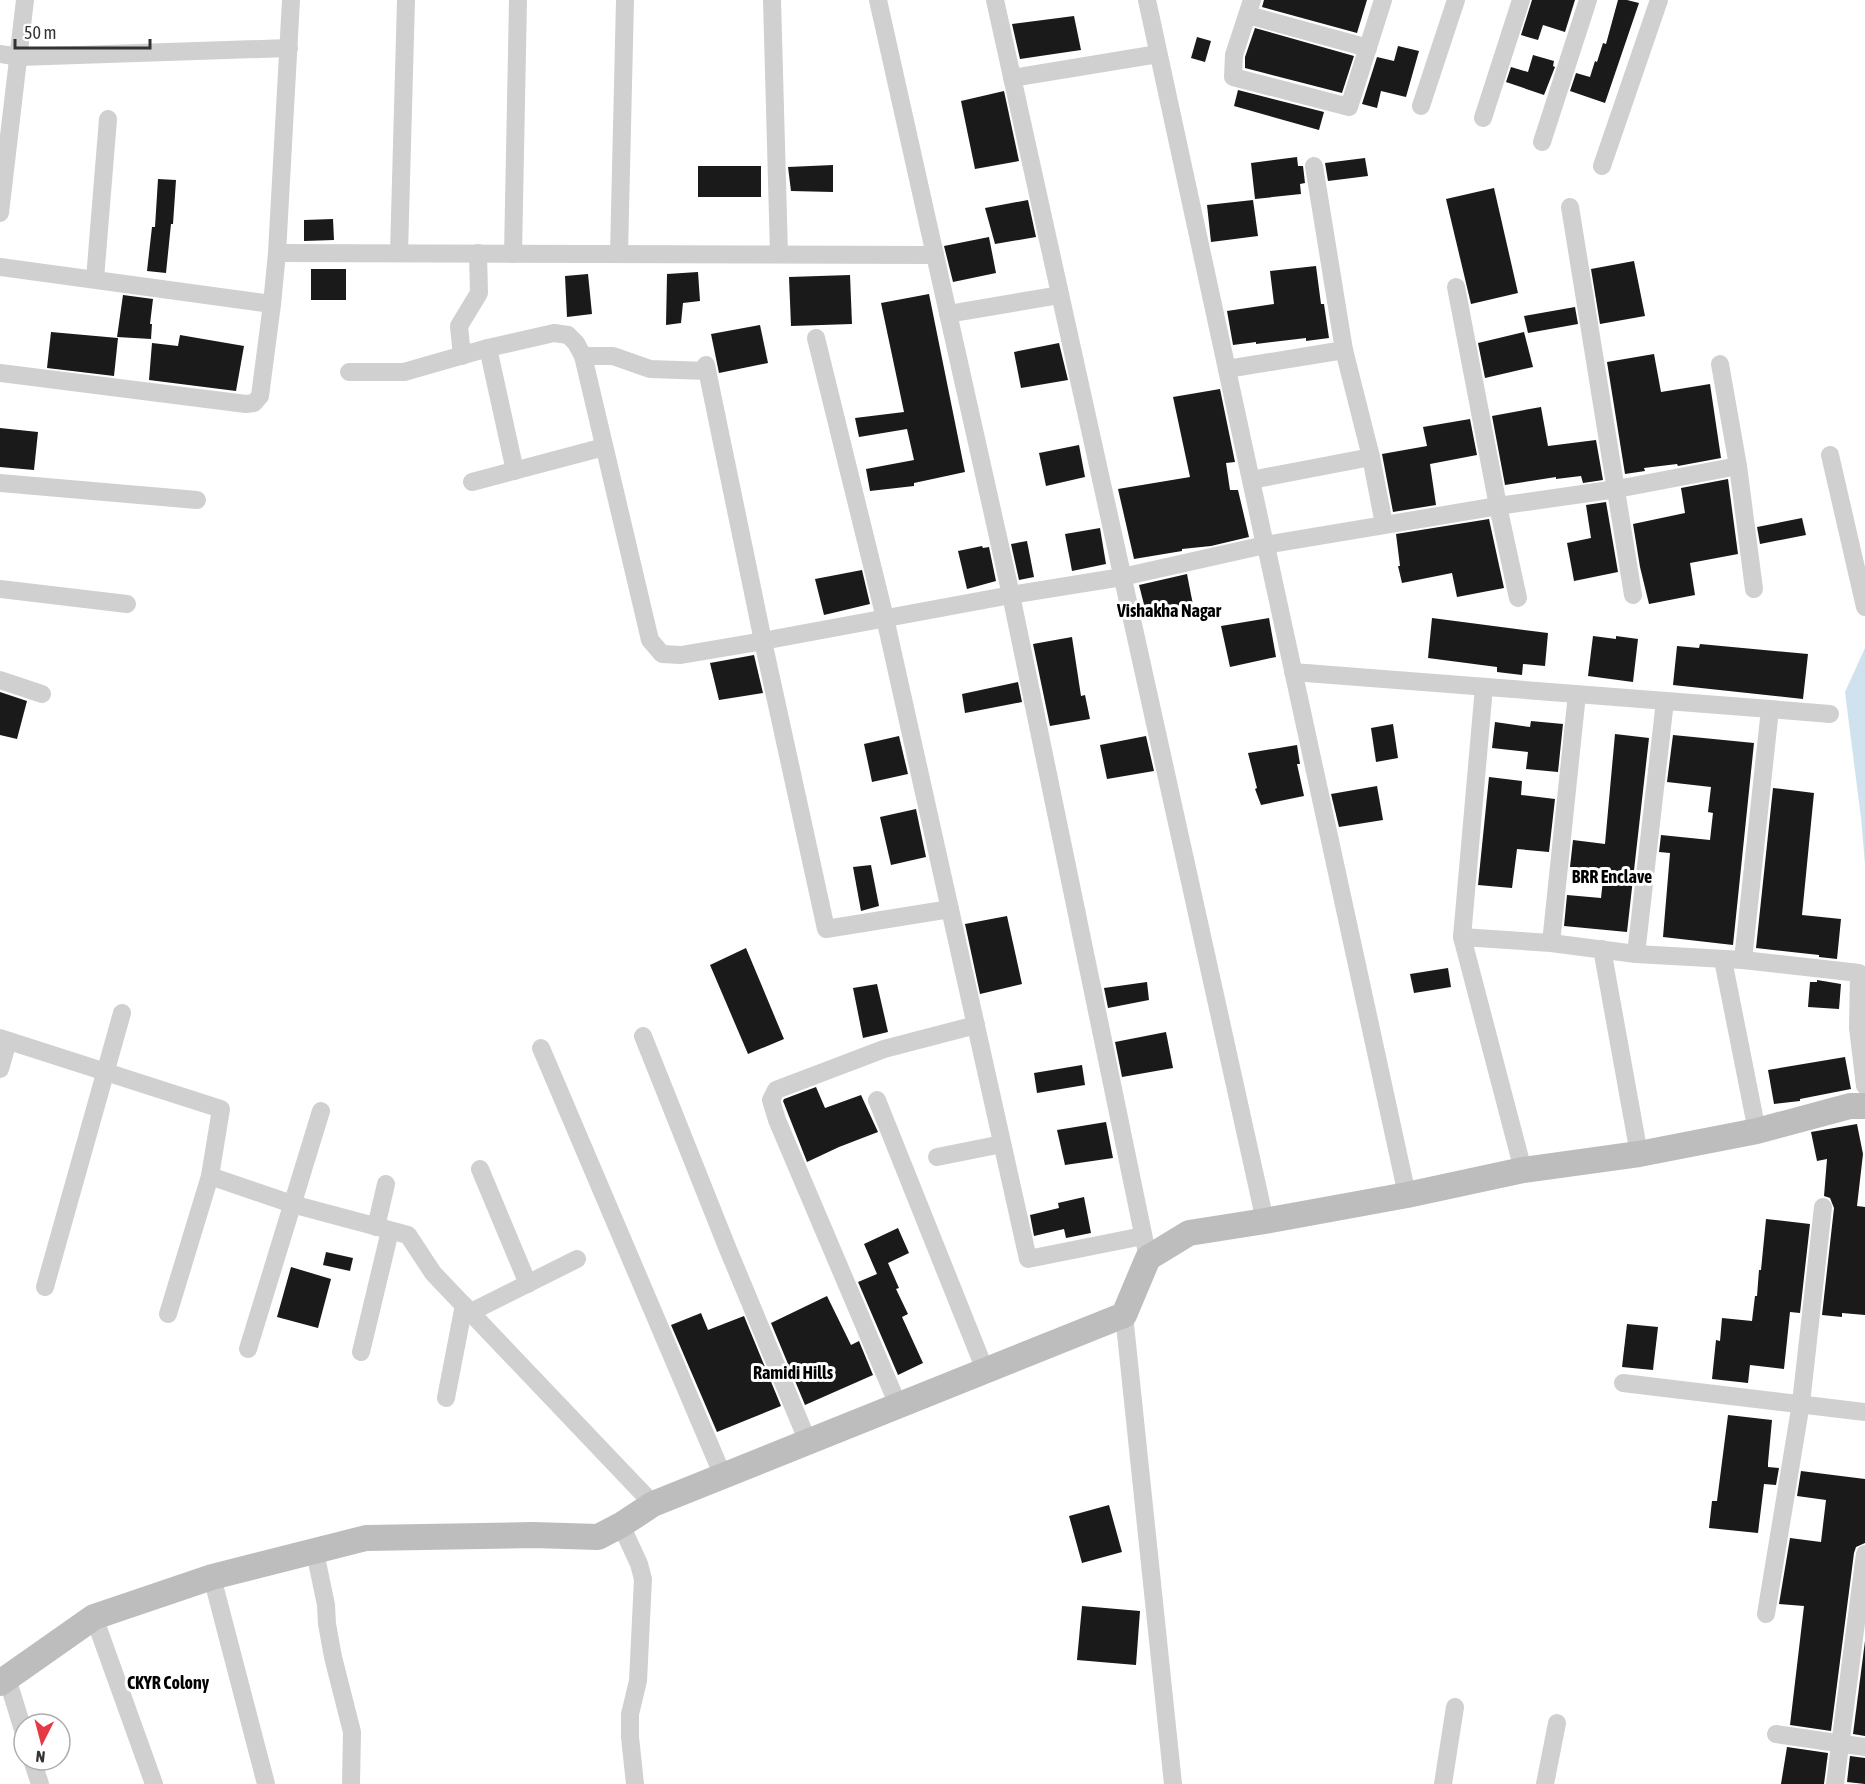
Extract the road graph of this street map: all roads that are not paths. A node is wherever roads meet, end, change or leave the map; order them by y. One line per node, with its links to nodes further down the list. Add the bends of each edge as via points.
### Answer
1 (25, 0): 20 (street)
2 (291, 0): 16 (street)
3 (406, 0): 31 (street)
4 (518, 0): 33 (street)
5 (625, 0): 34 (street)
6 (772, 0): 35 (street)
7 (878, 0): 36 (street)
8 (995, 0): 21 (street)
9 (1147, 0): 19 (street)
10 (1383, 0): 17 (street)
11 (1456, 0): 22 (street)
12 (1521, 0): 23 (street)
13 (1588, 0): 25 (street)
14 (1659, 0): 27 (street)
15 (1250, 7): 17 (street); 17 (street, via 1234,55 1233,77 1349,107)
16 (289, 48): 20 (street); 30 (street)
17 (1368, 48)
18 (0, 54): 20 (street)
19 (1158, 54): 21 (street); 49 (street)
20 (19, 57): 29 (street)
21 (1012, 78): 40 (street)
22 (1421, 106)
23 (1483, 118)
24 (108, 119): 38 (street)
25 (1542, 142)
26 (1314, 166): 45 (street)
27 (1602, 166)
28 (1570, 207): 60 (street)
29 (0, 213)
30 (277, 253): 31 (street); 41 (street)
31 (399, 253): 32 (street)
32 (478, 254): 33 (street); 46 (street, via 478,293 459,326)
33 (513, 254): 34 (street)
34 (619, 254): 35 (street)
35 (778, 254): 36 (street)
36 (935, 255): 42 (street)
37 (0, 267): 38 (street)
38 (95, 279): 41 (street)
39 (1456, 287): 62 (street)
40 (1060, 295): 42 (street); 65 (street)
41 (272, 304): 51 (street, via 260,396 254,403)
42 (948, 314): 68 (street)
43 (816, 338): 73 (street)
44 (488, 348): 46 (street); 47 (street, via 554,333 568,335); 56 (street)
45 (1344, 350): 49 (street); 54 (street)
46 (462, 356): 50 (street, via 404,372)
47 (583, 356): 52 (street); 74 (street, via 613,356 650,369 706,368)
48 (1720, 364): 55 (street)
49 (1227, 369): 57 (street)
50 (349, 372)
51 (0, 373)
52 (604, 447): 56 (street); 74 (street, via 650,640 662,654 681,655)
53 (1830, 455): 72 (street)
54 (1371, 457): 57 (street); 63 (street)
55 (1738, 466): 60 (street); 67 (street)
56 (515, 471): 59 (street)
57 (1251, 480): 64 (street)
58 (0, 483): 61 (street)
59 (472, 483)
60 (1617, 489): 62 (street); 69 (street)
61 (196, 500)
62 (1498, 506): 63 (street); 70 (street)
63 (1384, 524): 64 (street)
64 (1266, 546): 65 (street); 75 (street)
65 (1122, 577): 68 (street); 112 (street)
66 (0, 589): 71 (street)
67 (1754, 589)
68 (1011, 595): 73 (street); 114 (street)
69 (1633, 595)
70 (1518, 598)
71 (127, 604)
72 (1865, 607)
73 (885, 618): 74 (street); 83 (street)
74 (762, 641): 83 (street, via 826,929)
75 (1293, 672): 77 (street); 109 (street)
76 (0, 680): 78 (street)
77 (1484, 687): 79 (street); 84 (street)
78 (42, 694)
79 (1577, 694): 80 (street); 85 (street)
80 (1665, 701): 81 (street); 87 (street)
81 (1770, 709): 82 (street); 89 (street)
82 (1830, 714)
83 (950, 909): 91 (street)
84 (1462, 937): 85 (street); 106 (street)
85 (1551, 943): 86 (street)
86 (1602, 949): 87 (street); 103 (street)
87 (1636, 954): 88 (street)
88 (1724, 960): 89 (street); 101 (street)
89 (1743, 960): 97 (street, via 1859,973 1858,1028)
90 (122, 1013): 96 (street)
91 (976, 1025): 102 (street); 127 (street, via 884,1049 776,1090 771,1100)
92 (643, 1036): 129 (street)
93 (4, 1040): 95 (street); 96 (street)
94 (541, 1048): 130 (street)
95 (0, 1069)
96 (105, 1071): 107 (street, via 221,1109); 117 (street)
97 (1865, 1086)
98 (877, 1100): 123 (street)
99 (1865, 1106): 101 (street, via 1850,1106)
100 (321, 1111): 110 (street)
101 (1757, 1131): 103 (street)
102 (1002, 1144): 104 (street); 114 (street, via 1028,1259)
103 (1639, 1154): 106 (street)
104 (937, 1157)
105 (480, 1169): 116 (street)
106 (1523, 1170): 109 (street)
107 (210, 1176): 110 (street); 119 (street)
108 (386, 1184): 113 (street)
109 (1407, 1194): 112 (street)
110 (292, 1204): 113 (street); 121 (street)
111 (1823, 1207): 126 (street)
112 (1265, 1221): 114 (street, via 1189,1233)
113 (383, 1229): 118 (street, via 408,1235 433,1273); 122 (street)
114 (1146, 1246): 120 (street)
115 (577, 1259): 116 (street)
116 (528, 1284): 118 (street)
117 (45, 1287)
118 (467, 1309): 125 (street); 131 (street)
119 (168, 1314)
120 (1124, 1315): 123 (street); 149 (street)
121 (248, 1349)
122 (362, 1352)
123 (985, 1370): 127 (street)
124 (1623, 1383): 126 (street)
125 (446, 1398)
126 (1801, 1403): 128 (street); 136 (street)
127 (898, 1405): 129 (street)
128 (1865, 1412)
129 (808, 1442): 130 (street)
130 (723, 1476): 131 (street)
131 (653, 1504): 132 (street)
132 (621, 1525): 133 (street, via 598,1537 366,1538); 148 (street, via 643,1579 638,1681 630,1714)
133 (315, 1552): 135 (street); 147 (street, via 333,1657 352,1732)
134 (1865, 1554): 143 (street)
135 (212, 1577): 137 (street); 146 (street)
136 (1766, 1614)
137 (94, 1617): 138 (street); 145 (street)
138 (3, 1681): 140 (street)
139 (1455, 1707): 150 (street)
140 (16, 1712)
141 (1557, 1723): 151 (street)
142 (1776, 1734): 143 (street)
143 (1840, 1744): 144 (street); 152 (street)
144 (1865, 1747)
145 (154, 1784)
146 (266, 1784)
147 (351, 1784)
148 (635, 1784)
149 (1173, 1784)
150 (1443, 1784)
151 (1545, 1784)
152 (1834, 1784)

